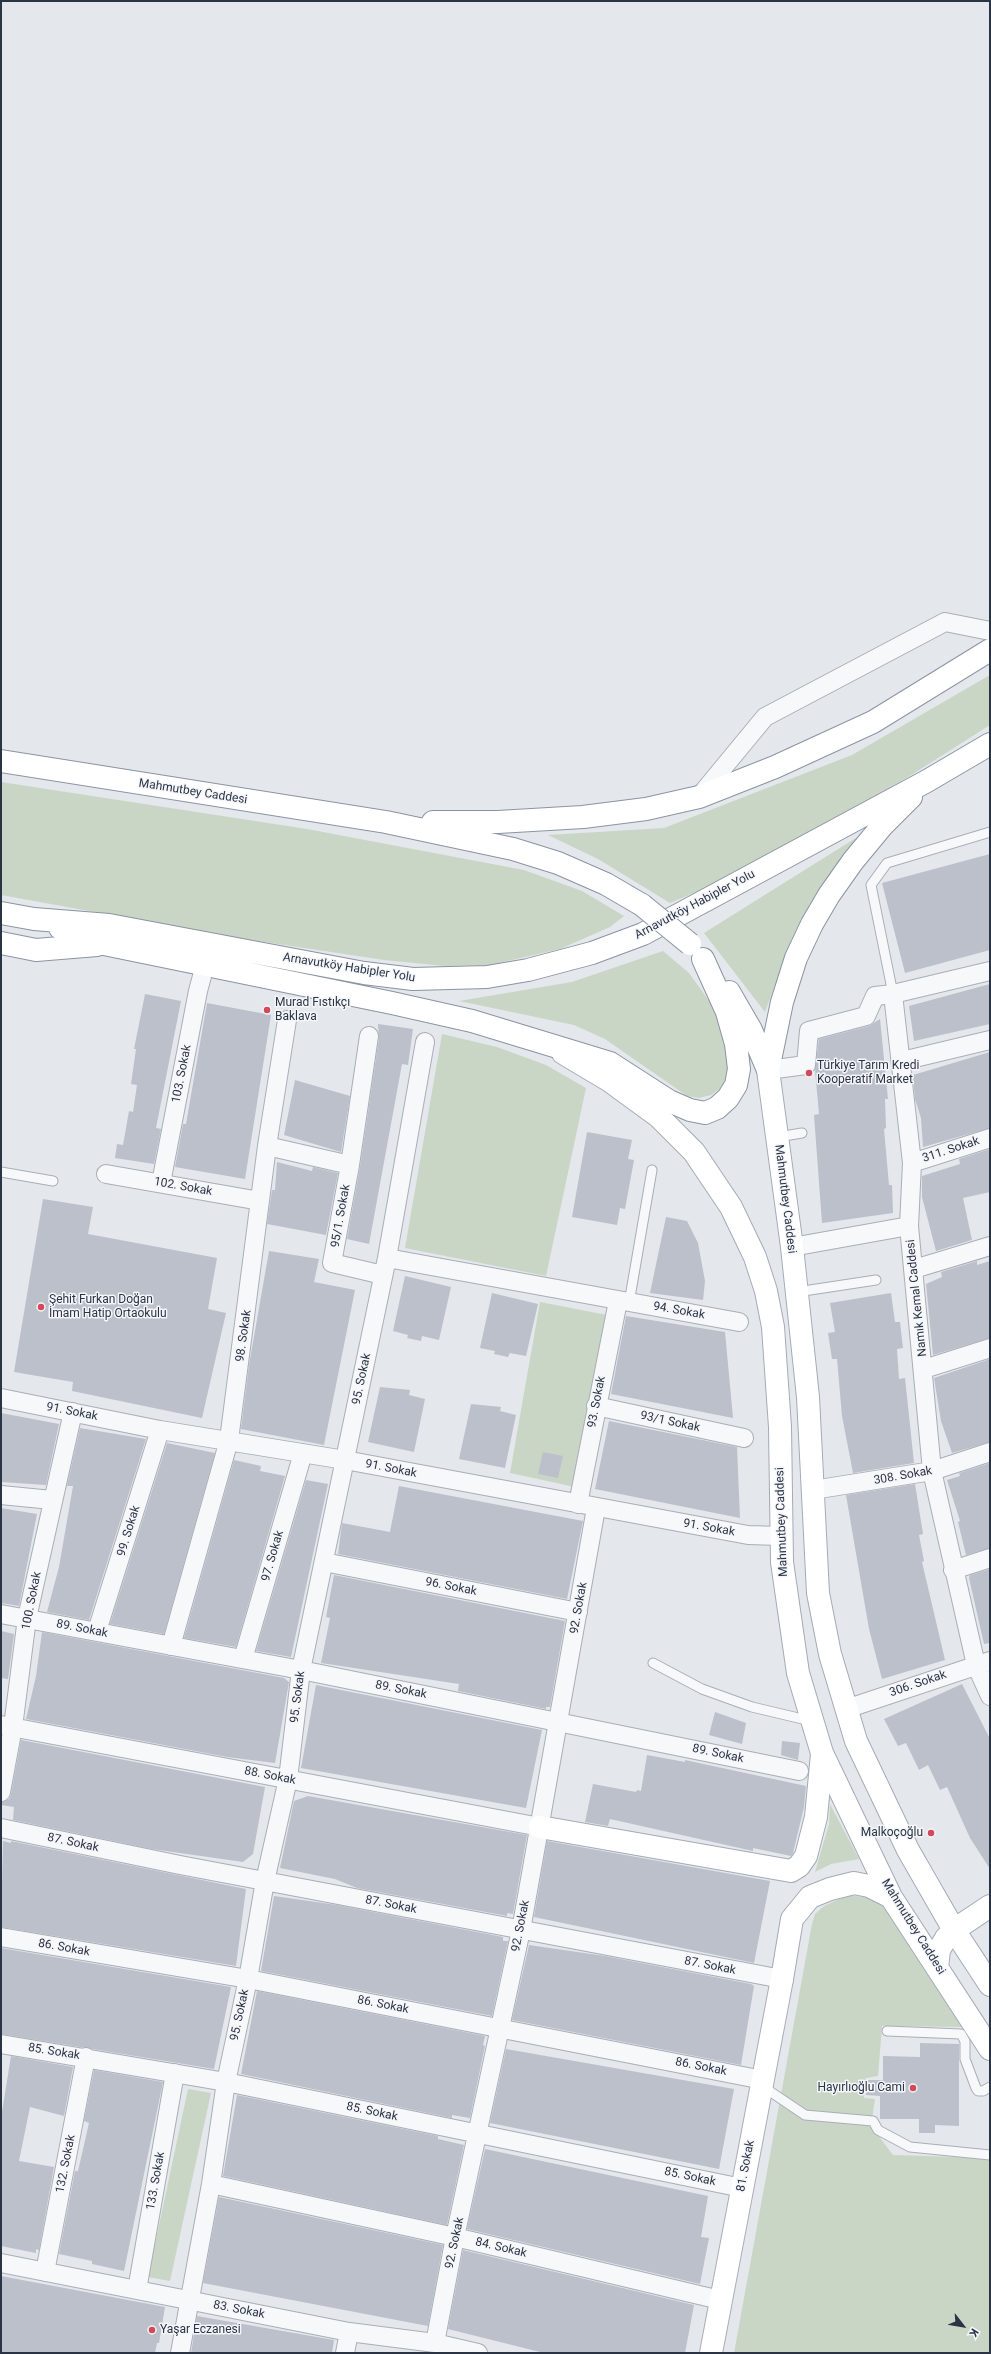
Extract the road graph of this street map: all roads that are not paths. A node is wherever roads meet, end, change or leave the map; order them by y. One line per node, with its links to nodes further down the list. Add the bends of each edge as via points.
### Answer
1 (990, 631): 6 (street, via 944,622 765,717)
2 (990, 650): 6 (main road, via 873,722 775,767)
3 (990, 744): 5 (main road, Arnavutköy Habipler Yolu)
4 (1, 761): 7 (main road, Mahmutbey Caddesi)
5 (927, 781): 14 (main road, Arnavutköy Habipler Yolu, via 643,934 592,953 528,970 487,977 414,979 364,973); 24 (main road, via 882,826 853,861 812,924 796,958 782,1002)
6 (699, 797): 7 (main road, via 646,809 583,817 498,822)
7 (386, 822): 13 (main road, bridge, via 513,849 558,863 606,884 642,905)
8 (990, 832): 17 (lane, via 887,863 871,885)
9 (1, 913): 10 (main road)
10 (34, 919): 12 (main road); 14 (main road, Arnavutköy Habipler Yolu, via 109,925)
11 (1, 943): 12 (main road, via 36,950)
12 (104, 944): 15 (main road)
13 (696, 952): 22 (main road, via 727,1012 736,1044 736,1086 717,1108 705,1113 690,1110 669,1101 610,1063); 24 (main road, via 724,984 740,1009)
14 (254, 953): 15 (main road)
15 (205, 965): 22 (main road, via 472,1021); 35 (street, 103. Sokak)
16 (990, 971): 17 (street)
17 (893, 994): 23 (street, Namık Kemal Caddesi); 24 (street, via 875,996 866,1016 809,1031 806,1065)
18 (288, 1020): 28 (street, 98. Sokak)
19 (369, 1036): 30 (street, 95/1. Sokak)
20 (990, 1040): 23 (street)
21 (425, 1042): 40 (street, 95. Sokak)
22 (545, 1042): 64 (main road, Mahmutbey Caddesi, via 610,1081 658,1116 694,1152 731,1207 755,1257 766,1291 773,1327 780,1427)
23 (902, 1061): 29 (street, Namık Kemal Caddesi)
24 (768, 1070): 26 (main road, Mahmutbey Caddesi)
25 (802, 1133): 26 (lane)
26 (778, 1136): 38 (main road, Mahmutbey Caddesi)
27 (990, 1138): 29 (street, 311. Sokak)
28 (267, 1146): 30 (street); 36 (street, 98. Sokak)
29 (912, 1163): 37 (street, Namık Kemal Caddesi)
30 (350, 1165): 42 (street, 95/1. Sokak, via 332,1263)
31 (652, 1170): 45 (lane)
32 (1, 1172): 34 (lane)
33 (106, 1174): 35 (street, 102. Sokak)
34 (53, 1181)
35 (162, 1184): 36 (street, 102. Sokak)
36 (260, 1201): 54 (street, 98. Sokak)
37 (909, 1226): 38 (street); 41 (street, Namık Kemal Caddesi)
38 (792, 1246): 44 (main road, Mahmutbey Caddesi)
39 (990, 1246): 41 (street)
40 (387, 1258): 42 (street, 95. Sokak); 45 (street, 94. Sokak)
41 (914, 1269): 48 (street, Namık Kemal Caddesi)
42 (383, 1275): 57 (street, 95. Sokak)
43 (876, 1280): 44 (lane)
44 (796, 1292): 59 (main road, Mahmutbey Caddesi, via 808,1397)
45 (624, 1302): 46 (street, 94. Sokak); 50 (street, 93. Sokak)
46 (739, 1322)
47 (990, 1348): 48 (street)
48 (924, 1369): 58 (street, Namık Kemal Caddesi)
49 (1, 1398): 51 (street, 91. Sokak)
50 (596, 1406): 53 (street, 93/1 Sokak); 62 (street, 93. Sokak)
51 (73, 1412): 52 (street, 91. Sokak); 61 (street, 100. Sokak)
52 (160, 1430): 54 (street, 91. Sokak); 71 (street, 99. Sokak)
53 (744, 1438)
54 (229, 1440): 56 (street, 91. Sokak); 72 (street, 98. Sokak)
55 (990, 1452): 58 (street, 308. Sokak)
56 (303, 1453): 57 (street, 91. Sokak); 73 (street, 97. Sokak)
57 (345, 1460): 62 (street, 91. Sokak); 66 (street, 95. Sokak)
58 (932, 1471): 59 (street, 308. Sokak); 67 (street, Namık Kemal Caddesi)
59 (813, 1490): 78 (main road, Mahmutbey Caddesi, via 818,1593 830,1654)
60 (1, 1495): 61 (street)
61 (52, 1500): 70 (street, 100. Sokak)
62 (578, 1504): 63 (street, 91. Sokak)
63 (596, 1508): 64 (street, 91. Sokak, via 748,1535); 68 (street, 92. Sokak)
64 (780, 1536): 80 (main road, Mahmutbey Caddesi, via 786,1605 798,1673)
65 (990, 1558): 67 (street)
66 (324, 1562): 68 (street, 96. Sokak); 76 (street, 95. Sokak)
67 (953, 1570): 75 (street, Namık Kemal Caddesi)
68 (578, 1612): 79 (street, 92. Sokak)
69 (1, 1614): 70 (street, 89. Sokak)
70 (27, 1618): 71 (street, 89. Sokak); 81 (street, 100. Sokak)
71 (98, 1632): 72 (street, 89. Sokak)
72 (171, 1646): 73 (street, 89. Sokak)
73 (243, 1659): 76 (street, 89. Sokak)
74 (653, 1663): 80 (lane, via 702,1689 752,1707)
75 (983, 1663): 77 (street, Namık Kemal Caddesi); 78 (street, 306. Sokak)
76 (301, 1670): 79 (street, 89. Sokak); 84 (street, 95. Sokak)
77 (990, 1696)
78 (846, 1709): 92 (main road, Mahmutbey Caddesi, via 856,1741 908,1850)
79 (559, 1722): 83 (street, 89. Sokak); 86 (street, 92. Sokak)
80 (813, 1722): 82 (main road, Mahmutbey Caddesi)
81 (7, 1726): 84 (street, 88. Sokak); 85 (street, 100. Sokak)
82 (822, 1753): 86 (main road, via 816,1817 806,1856 799,1866 791,1871); 89 (main road, Mahmutbey Caddesi)
83 (799, 1771)
84 (288, 1779): 86 (street, 88. Sokak); 88 (street, 95. Sokak)
85 (1, 1792)
86 (540, 1827): 91 (street, 92. Sokak)
87 (1, 1828): 88 (street, 87. Sokak)
88 (265, 1881): 91 (street, 87. Sokak); 95 (street, 95. Sokak)
89 (891, 1897): 94 (main road, Mahmutbey Caddesi); 96 (main road, 81. Sokak, via 869,1886 854,1883 810,1897 792,1919)
90 (990, 1906): 92 (main road)
91 (521, 1930): 96 (street, 87. Sokak); 98 (street, 92. Sokak)
92 (954, 1930): 94 (main road, via 939,1950); 97 (main road, Mahmutbey Caddesi)
93 (1, 1937): 95 (street, 86. Sokak)
94 (937, 1968): 101 (main road, Mahmutbey Caddesi)
95 (248, 1978): 98 (street, 86. Sokak); 104 (street, 95. Sokak)
96 (782, 1980): 105 (main road, 81. Sokak)
97 (990, 1985)
98 (500, 2028): 105 (street, 86. Sokak); 107 (street, 92. Sokak)
99 (887, 2031): 106 (lane, via 961,2034 965,2041 965,2058 976,2088 983,2091)
100 (1, 2044): 102 (street, 85. Sokak)
101 (990, 2049)
102 (86, 2057): 103 (street, 85. Sokak); 113 (street, 132. Sokak)
103 (175, 2073): 104 (street, 85. Sokak); 114 (street, 133. Sokak)
104 (226, 2082): 107 (street, 85. Sokak); 109 (street, 95. Sokak)
105 (762, 2083): 108 (lane, via 805,2115 873,2121 878,2130 910,2147); 110 (main road, 81. Sokak)
106 (990, 2087)
107 (478, 2134): 110 (street, 85. Sokak); 111 (street, 92. Sokak)
108 (990, 2155)
109 (211, 2184): 111 (street, 84. Sokak); 115 (street, 95. Sokak)
110 (742, 2188): 116 (main road, 81. Sokak)
111 (455, 2237): 116 (street, 84. Sokak); 118 (street, 92. Sokak)
112 (1, 2263): 113 (street, 83. Sokak)
113 (45, 2272): 114 (street, 83. Sokak)
114 (137, 2290): 115 (street, 83. Sokak)
115 (189, 2300): 117 (street, 83. Sokak); 119 (street, 95. Sokak)
116 (720, 2300): 122 (main road, 81. Sokak)
117 (349, 2332): 118 (street, 83. Sokak); 120 (street)
118 (425, 2346): 121 (street, 83. Sokak)
119 (180, 2353)
120 (345, 2353)
121 (478, 2353)
122 (711, 2353)

